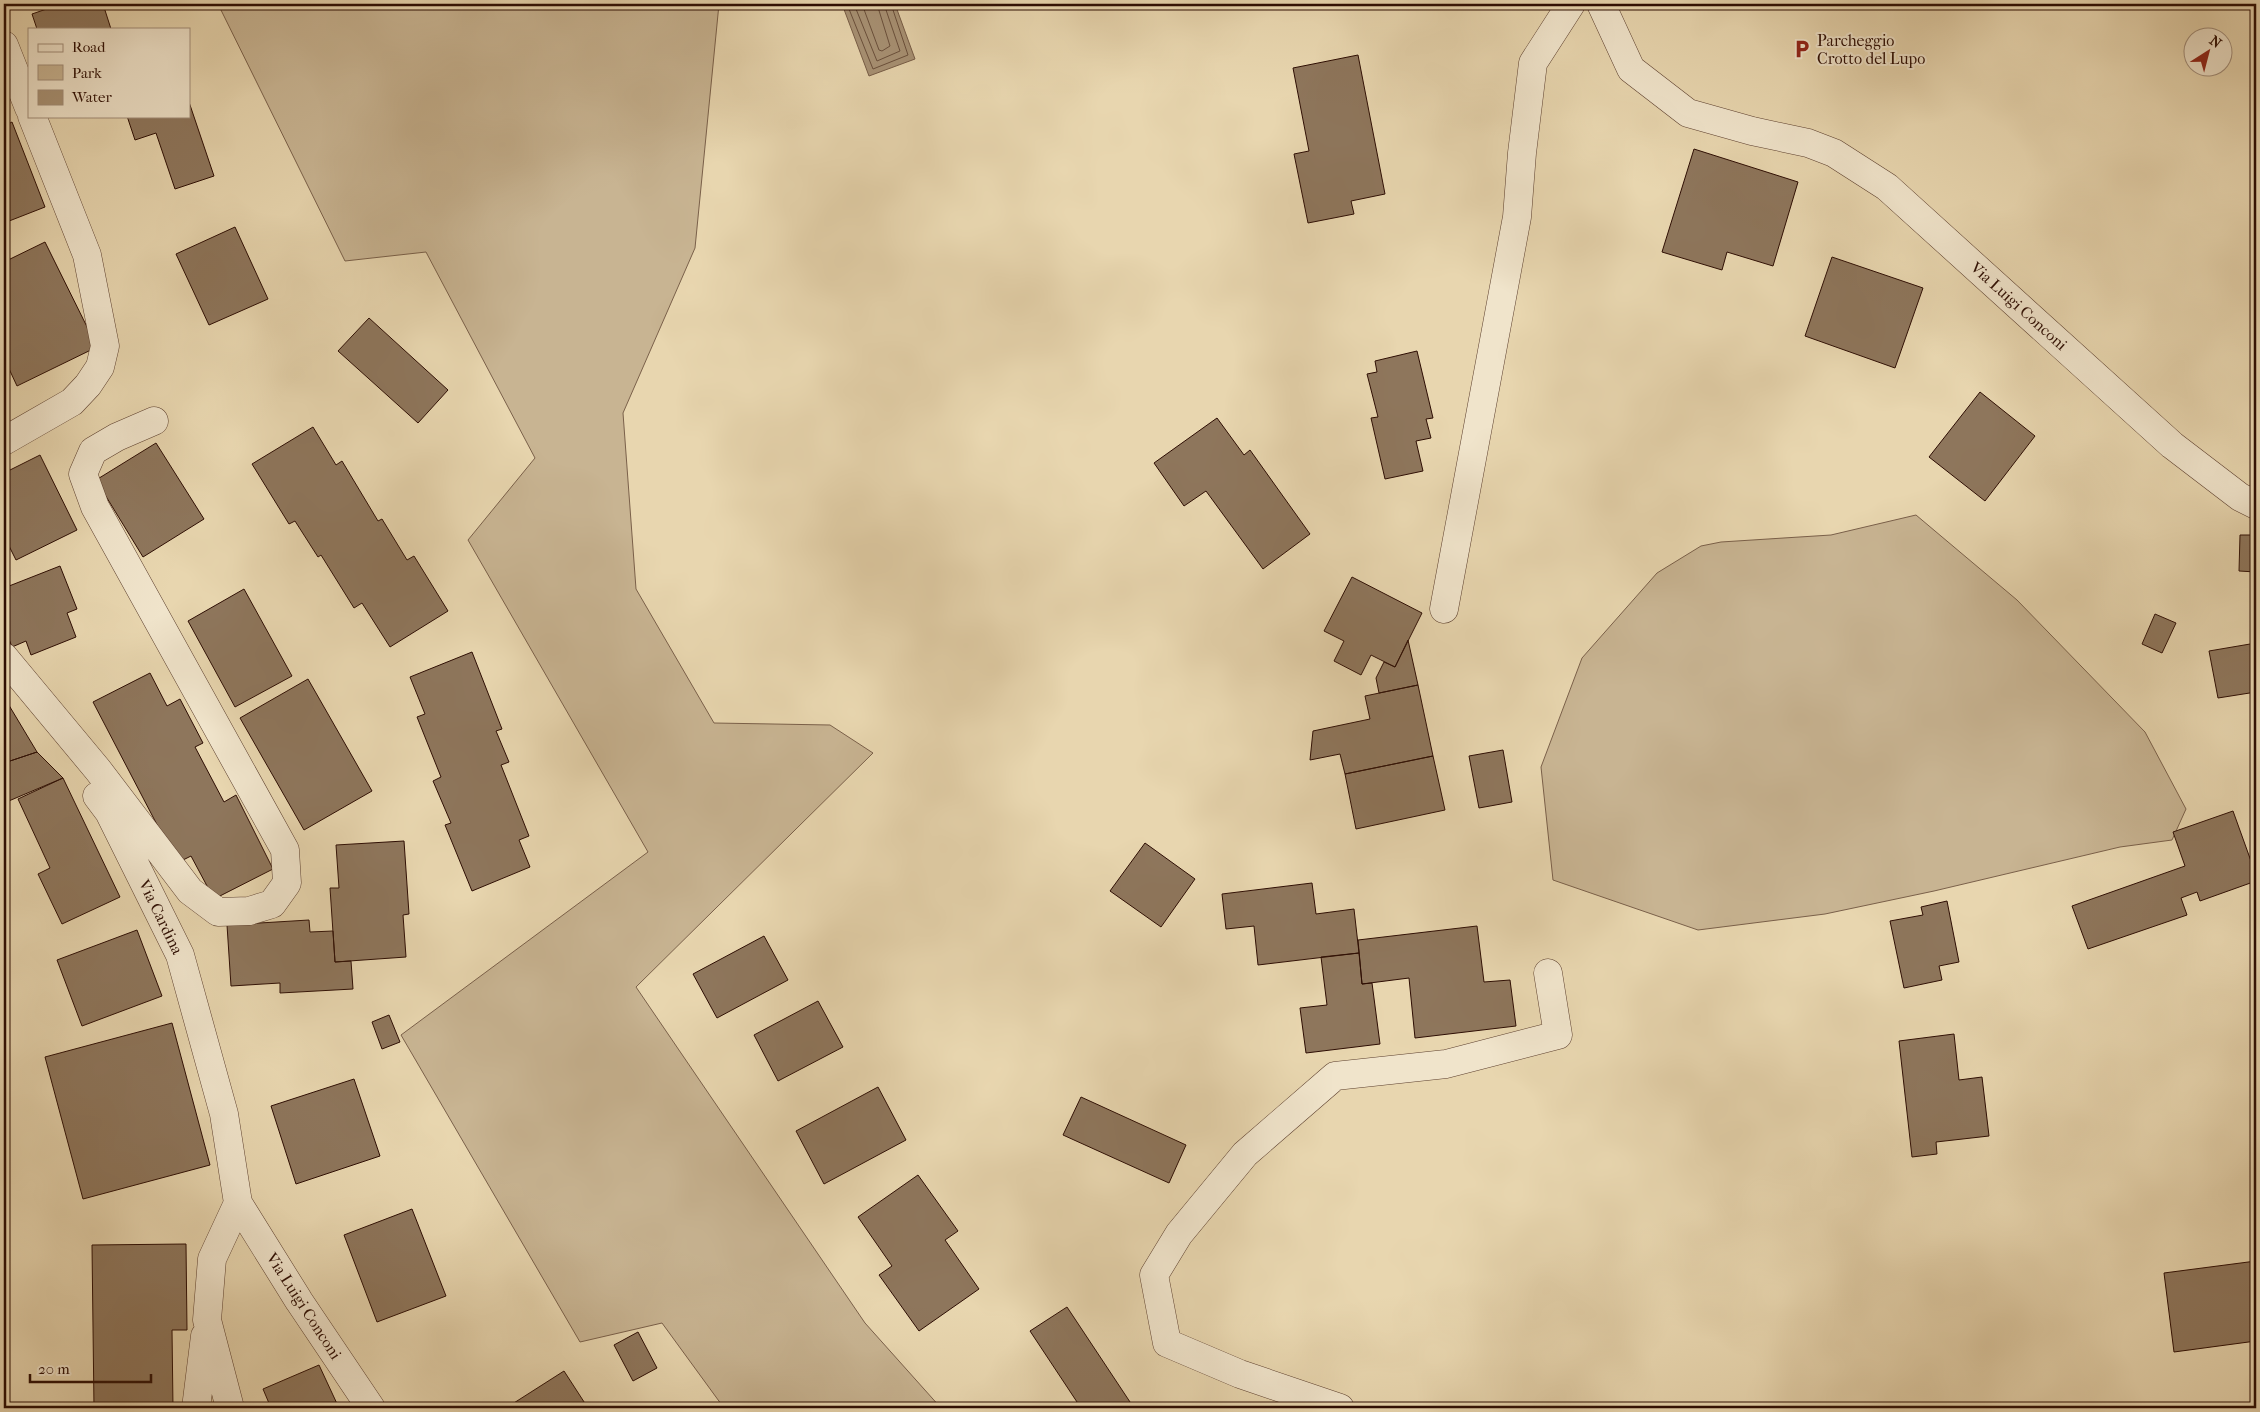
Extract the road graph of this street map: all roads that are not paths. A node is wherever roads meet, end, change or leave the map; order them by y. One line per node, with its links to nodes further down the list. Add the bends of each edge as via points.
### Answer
1 (1572, 4): 9 (street, via 1533,64 1517,217)
2 (1601, 4): 8 (street, Via Luigi Conconi, via 1631,69 1688,113 1808,143 1834,153 1887,187 2172,444 2240,497)
3 (4, 45): 4 (street)
4 (28, 105)
5 (33, 118): 7 (street, via 87,255 104,346 100,367 72,402)
6 (154, 421): 10 (street, via 93,451 83,474 95,507 285,850 287,883 272,904 249,911 218,912 190,891 98,770)
7 (4, 441)
8 (2256, 505)
9 (1444, 609)
10 (4, 657)
11 (4, 664): 13 (street, Via Cardina, via 109,812 180,955 224,1114)
12 (1548, 973): 18 (street, via 1558,1035 1446,1064 1335,1076 1245,1154 1179,1234 1154,1275 1167,1343 1240,1374)
13 (238, 1203): 14 (street, via 212,1259); 17 (street, Via Luigi Conconi)
14 (207, 1320): 15 (street); 16 (street)
15 (196, 1408)
16 (230, 1408)
17 (371, 1408)
18 (1340, 1408)

